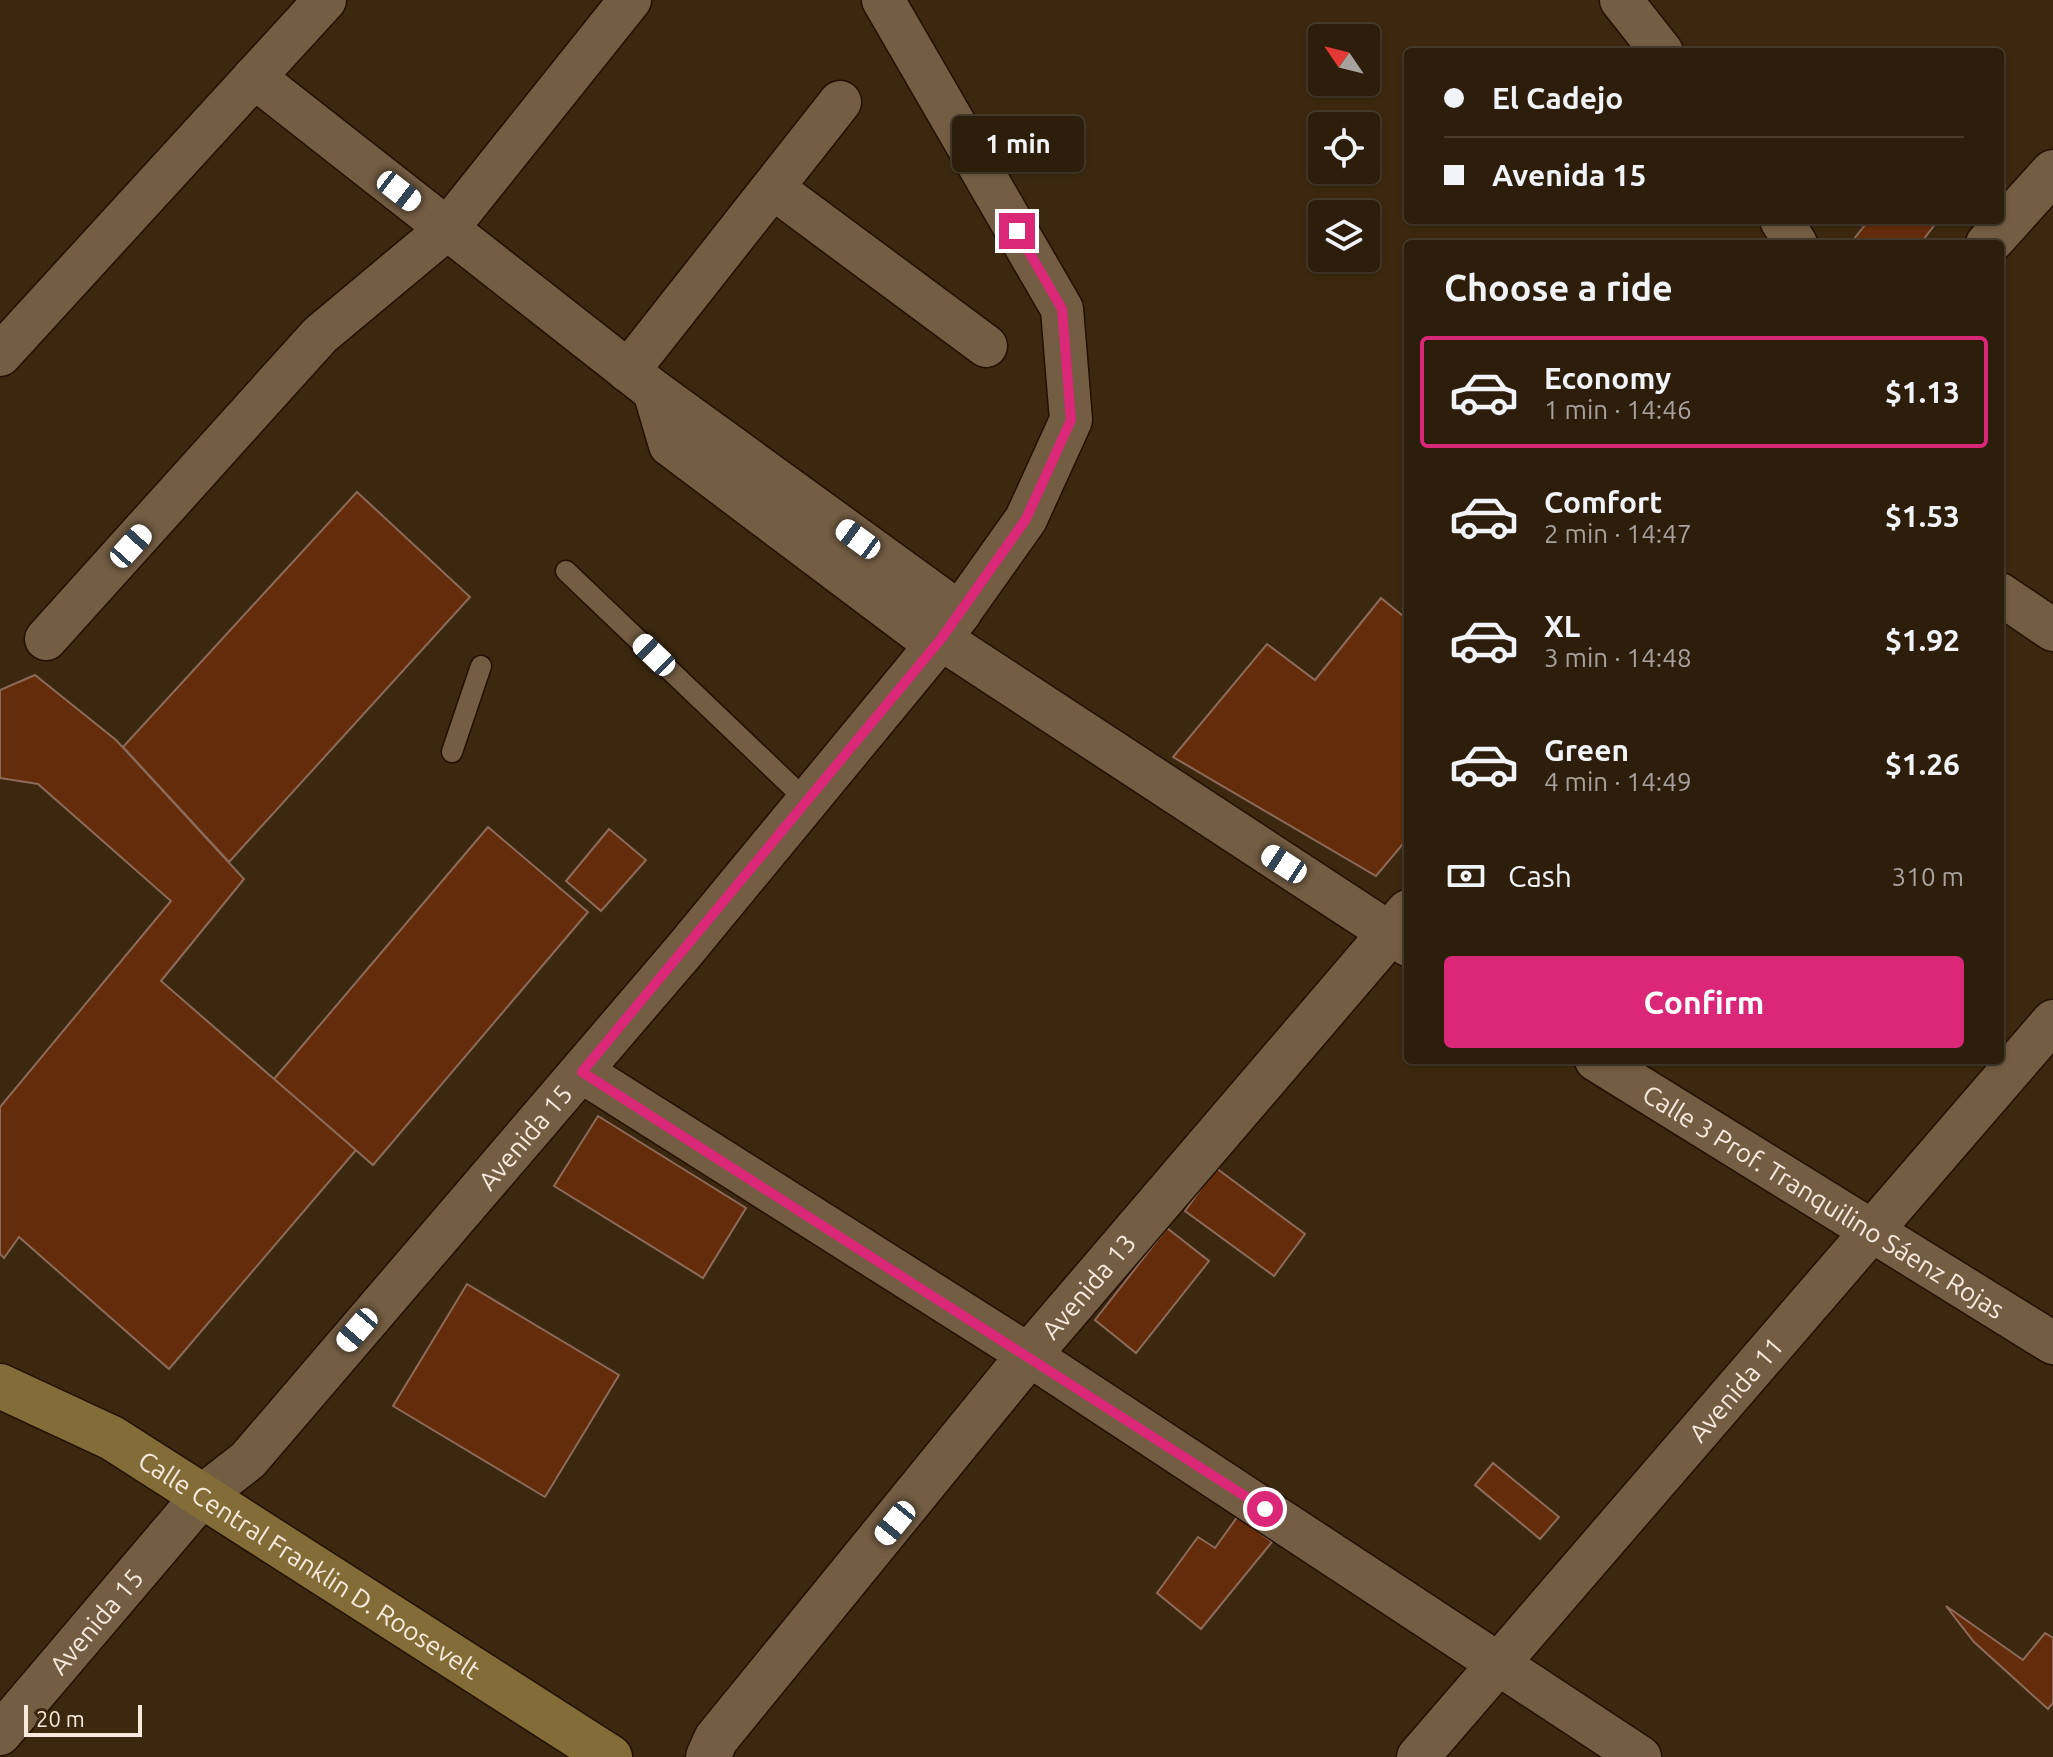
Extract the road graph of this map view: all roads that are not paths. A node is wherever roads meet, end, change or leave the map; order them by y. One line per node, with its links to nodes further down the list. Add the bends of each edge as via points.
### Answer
1 (325, 0): 6 (street)
2 (630, 0): 10 (street)
3 (883, 0): 18 (street, Avenida 15, via 1062,309 1071,420 1026,519)
4 (1621, 0): 5 (street)
5 (1659, 48)
6 (254, 77): 10 (street); 13 (street)
7 (840, 102): 9 (street)
8 (2053, 172): 11 (street)
9 (773, 188): 12 (street); 14 (street)
10 (447, 229): 14 (street); 19 (street, via 320,335)
11 (1992, 240)
12 (986, 346)
13 (0, 355)
14 (641, 381): 18 (street)
15 (566, 571): 22 (lane)
16 (2004, 597): 17 (street)
17 (2053, 630)
18 (945, 632): 22 (street, Avenida 15); 23 (street)
19 (46, 639)
20 (481, 666): 21 (lane)
21 (452, 752)
22 (807, 801): 26 (street, Avenida 15)
23 (1402, 930): 29 (street, Avenida 13)
24 (2053, 1021): 27 (street, Avenida 11)
25 (1602, 1064): 27 (street, Calle 3 Prof. Tranquilino Sáenz Rojas)
26 (582, 1072): 29 (street); 31 (street, Avenida 15, via 248,1460)
27 (1873, 1231): 28 (street, Calle 3 Prof. Tranquilino Sáenz Rojas); 32 (street, Avenida 11)
28 (2053, 1343)
29 (1029, 1355): 32 (street); 34 (street, Avenida 13)
30 (0, 1386): 31 (main road, Calle Central Franklin D. Roosevelt, via 112,1438)
31 (203, 1495): 33 (street, Avenida 15); 35 (main road, Calle Central Franklin D. Roosevelt)
32 (1500, 1663): 36 (street, Avenida 11); 37 (street)
33 (0, 1734)
34 (704, 1751)
35 (611, 1756)
36 (1418, 1757)
37 (1640, 1757)

